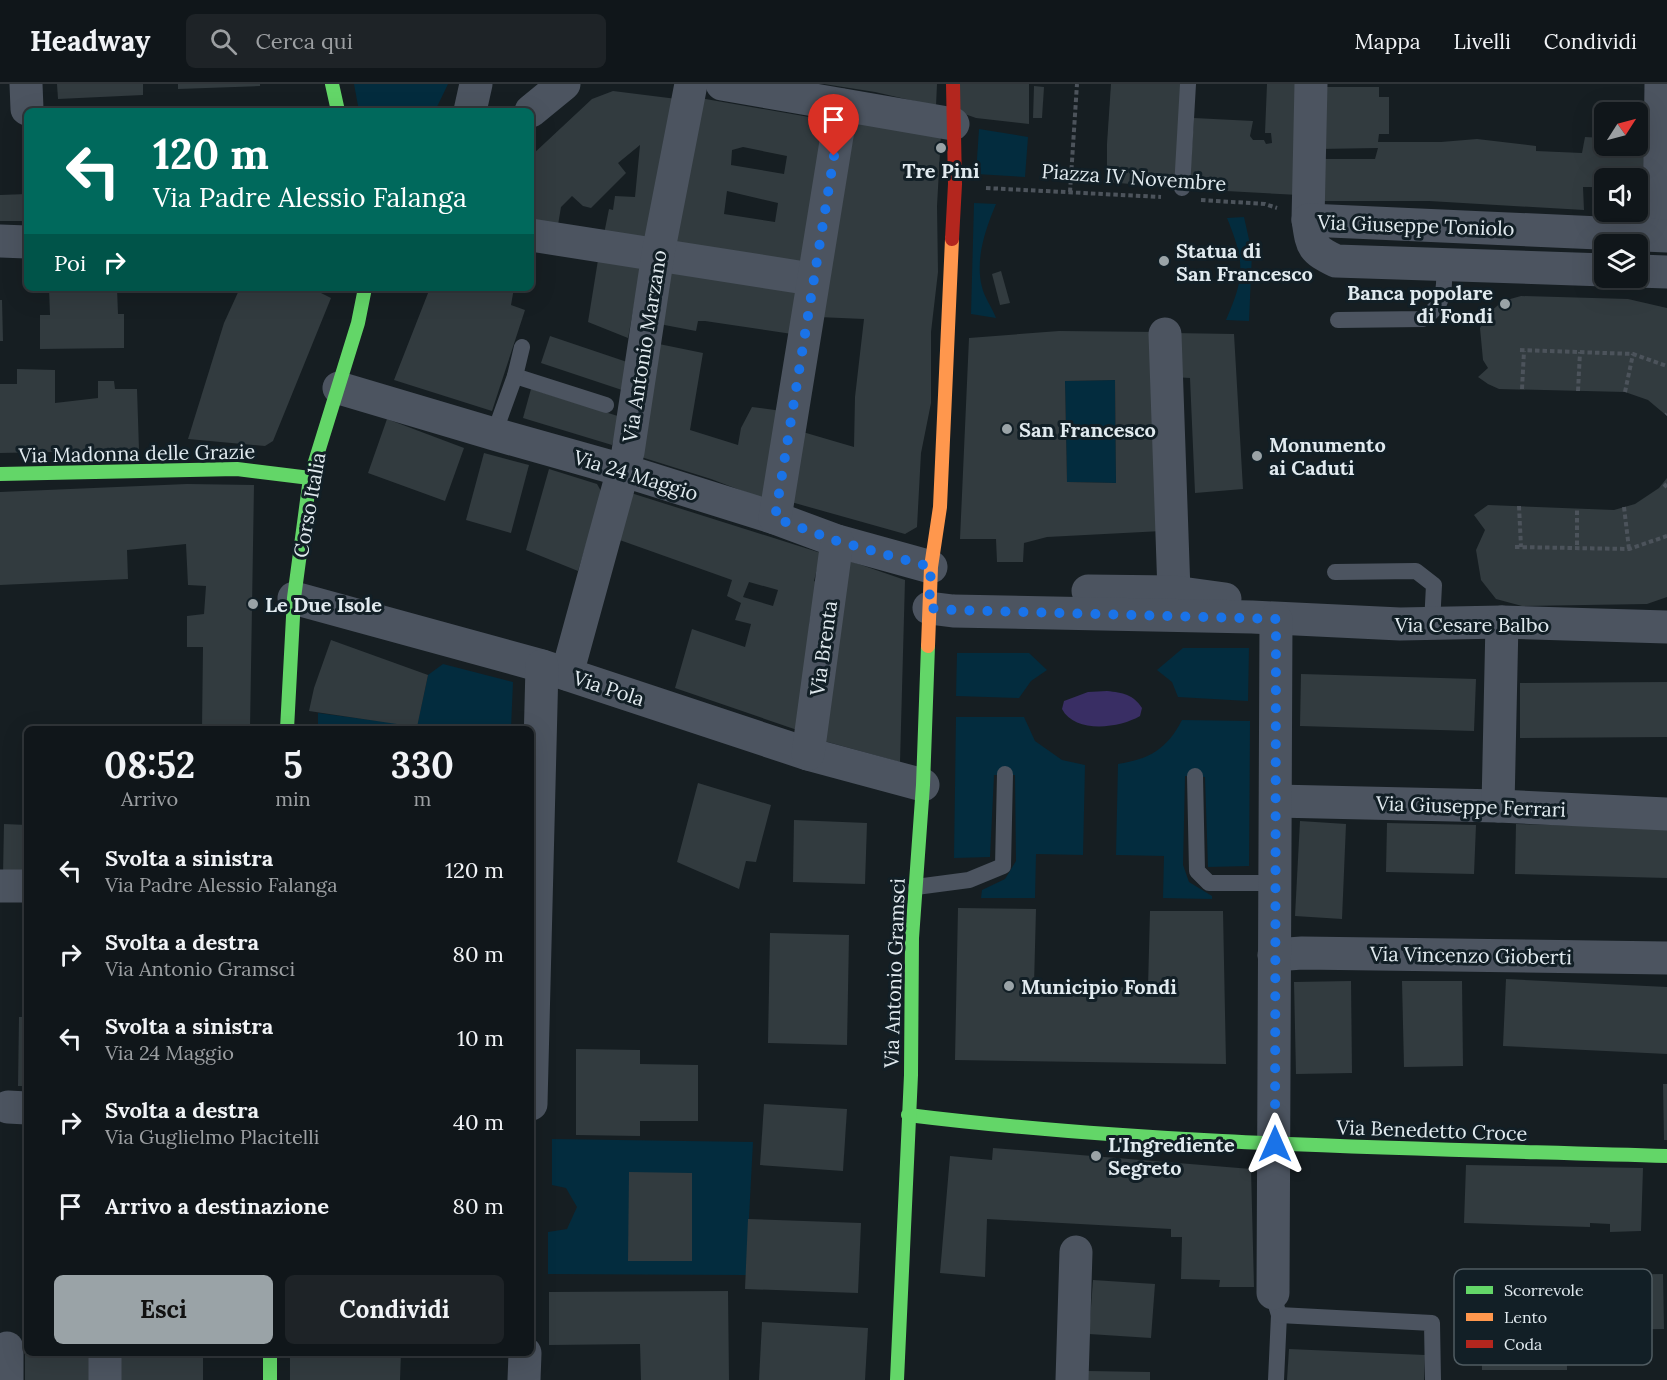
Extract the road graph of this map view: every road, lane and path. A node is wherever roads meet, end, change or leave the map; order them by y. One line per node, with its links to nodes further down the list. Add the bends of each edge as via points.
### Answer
1 (332, 84): 12 (street)
2 (476, 84): 13 (street)
3 (564, 84): 14 (street)
4 (691, 84): 26 (street, Via Antonio Marzano)
5 (722, 84): 11 (street)
6 (953, 84): 15 (street)
7 (1077, 84): 18 (path)
8 (1188, 84): 17 (lane)
9 (1311, 84): 21 (street)
10 (1661, 84): 23 (street)
11 (842, 105): 15 (street); 31 (street)
12 (337, 108)
13 (471, 108)
14 (534, 109)
15 (953, 124): 16 (street)
16 (955, 184): 18 (path, Piazza IV Novembre); 59 (street, Via Antonio Gramsci, via 940,507)
17 (1182, 189)
18 (1070, 192): 19 (path, Piazza IV Novembre)
19 (1162, 198)
20 (1196, 200): 21 (path, Piazza IV Novembre, via 1265,204)
21 (1308, 220): 23 (street, Via Giuseppe Toniolo); 27 (street, Via Giuseppe Toniolo, via 1317,252 1336,261)
22 (534, 235): 26 (street)
23 (1663, 235)
24 (0, 241): 25 (street)
25 (24, 242)
26 (658, 254): 31 (street); 46 (street, Via Antonio Marzano)
27 (1444, 266): 28 (street, Via Giuseppe Toniolo); 33 (lane, via 1445,290 1434,311 1423,319)
28 (1594, 270)
29 (1648, 271): 30 (street)
30 (1667, 272)
31 (812, 281): 52 (street)
32 (364, 291): 40 (street, Corso Italia)
33 (1338, 320)
34 (1165, 334): 61 (street)
35 (522, 347): 39 (lane)
36 (1580, 352): 37 (path); 41 (path, via 1522,351); 42 (path)
37 (1633, 354): 38 (path); 43 (path)
38 (1667, 366)
39 (515, 376): 44 (lane); 45 (lane)
40 (339, 388): 45 (street, Via 24 Maggio); 48 (street, Corso Italia)
41 (1522, 389)
42 (1578, 391)
43 (1625, 392)
44 (606, 405)
45 (494, 435): 46 (street, Via 24 Maggio)
46 (622, 470): 52 (street, Via 24 Maggio); 69 (street, Via Antonio Marzano)
47 (0, 474): 48 (street, Via Madonna delle Grazie, via 237,469)
48 (310, 478): 62 (street, Corso Italia)
49 (1519, 506): 57 (path)
50 (1624, 507): 58 (path)
51 (1578, 508): 55 (path)
52 (775, 518): 54 (street, Via 24 Maggio)
53 (1667, 536): 58 (path)
54 (837, 541): 59 (street, Via 24 Maggio); 71 (street, Via Brenta)
55 (1577, 545)
56 (1515, 547): 57 (path)
57 (1521, 547): 58 (path)
58 (1629, 549)
59 (931, 567): 63 (street, Via Antonio Gramsci)
60 (1335, 572): 67 (lane, via 1416,571 1434,585)
61 (1174, 592): 63 (street); 64 (street)
62 (294, 598): 69 (street, Via Pola); 70 (street, Corso Italia)
63 (942, 599): 65 (street, Via Cesare Balbo, via 953,610); 74 (street, Via Antonio Gramsci)
64 (1248, 602)
65 (1276, 619): 67 (street, Via Cesare Balbo); 75 (street)
66 (1502, 622): 67 (street, Via Cesare Balbo); 68 (street, Via Cesare Balbo); 76 (street)
67 (1432, 624)
68 (1667, 627)
69 (555, 670): 71 (street, Via Pola); 84 (street, Via Antonio Marzano)
70 (287, 726)
71 (808, 754): 74 (street, Via Pola)
72 (1005, 774): 81 (lane, via 1003,866 969,880)
73 (1196, 777): 78 (lane, via 1197,871 1209,883)
74 (923, 784): 81 (street, Via Antonio Gramsci)
75 (1276, 801): 76 (street, Via Giuseppe Ferrari); 78 (street)
76 (1498, 806): 77 (street, Via Giuseppe Ferrari)
77 (1667, 814)
78 (1275, 883): 82 (street)
79 (0, 886): 80 (street)
80 (24, 886)
81 (916, 887): 85 (street, Via Antonio Gramsci)
82 (1274, 955): 83 (street, Via Vincenzo Gioberti); 86 (street)
83 (1667, 958)
84 (534, 1050)
85 (908, 1115): 86 (street, Via Benedetto Croce, via 1006,1126); 96 (street, Via Antonio Gramsci)
86 (1275, 1144): 87 (street, Via Benedetto Croce); 89 (street)
87 (1667, 1156)
88 (1076, 1252): 97 (street)
89 (1276, 1304): 98 (lane); 99 (lane, via 1432,1323)
90 (7, 1348): 93 (street)
91 (270, 1356): 94 (street)
92 (525, 1356): 95 (street)
93 (6, 1380)
94 (270, 1380)
95 (524, 1380)
96 (897, 1380)
97 (1072, 1380)
98 (1276, 1380)
99 (1433, 1380)

